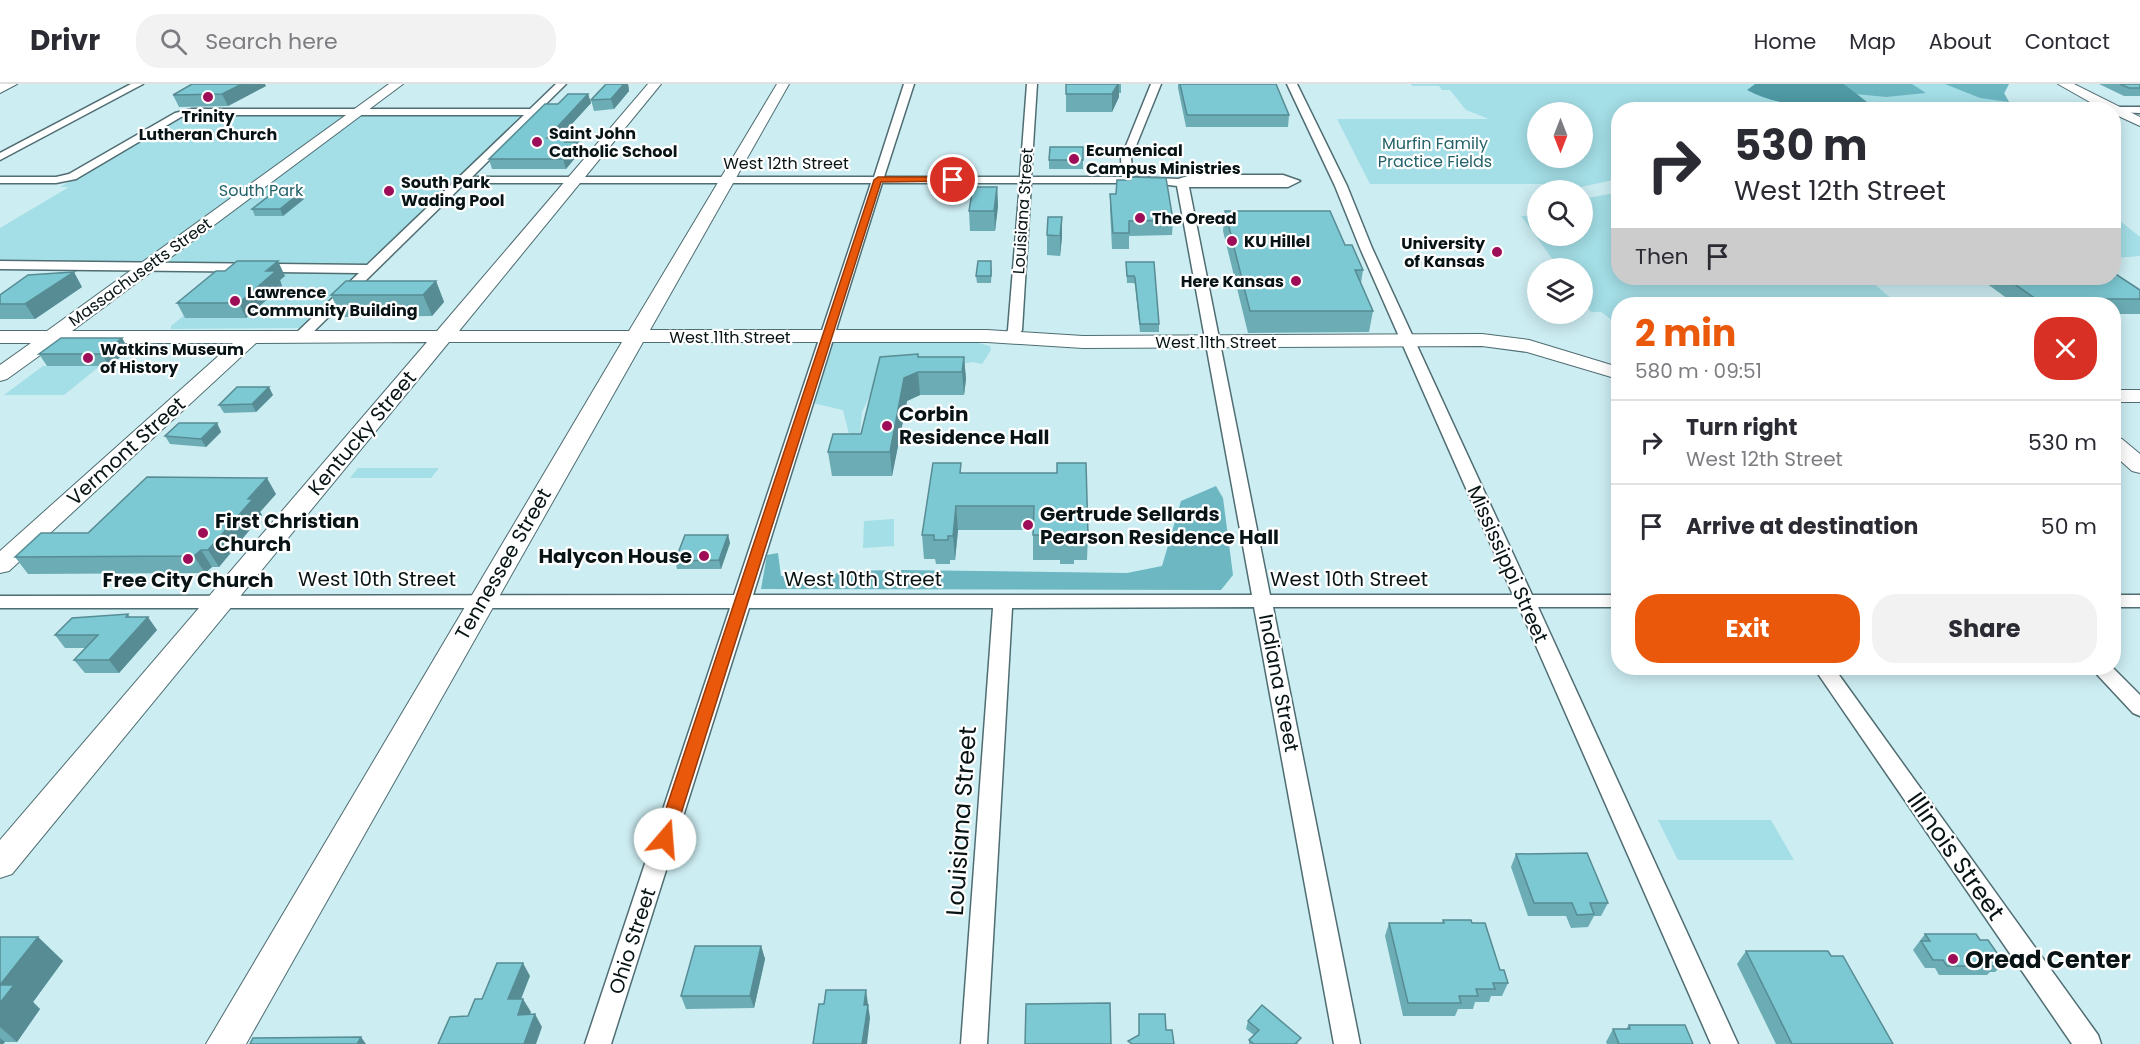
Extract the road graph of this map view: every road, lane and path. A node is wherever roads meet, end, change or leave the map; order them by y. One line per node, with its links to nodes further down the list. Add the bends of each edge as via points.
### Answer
1 (11, 84): 12 (main road)
2 (138, 84): 20 (street)
3 (397, 84): 16 (main road, Massachusetts Street)
4 (561, 84): 17 (street)
5 (655, 84): 23 (main road, Kentucky Street)
6 (783, 84): 24 (main road, Tennessee Street)
7 (909, 84): 25 (street, Ohio Street)
8 (1032, 84): 26 (street, Louisiana Street)
9 (1156, 84): 27 (street, via 1126,158)
10 (1292, 84): 40 (street, Mississippi Street)
11 (2064, 84): 13 (main road)
12 (0, 89)
13 (2100, 102)
14 (2121, 110): 15 (street)
15 (2140, 110)
16 (358, 112): 17 (street); 21 (street, via 185,113 65,179); 30 (main road, Massachusetts Street)
17 (532, 112): 22 (street)
18 (2121, 112): 19 (main road)
19 (2140, 122)
20 (0, 157)
21 (0, 180)
22 (462, 180): 23 (street, West 12th Street); 31 (street)
23 (574, 180): 24 (street, West 12th Street); 32 (main road, Kentucky Street)
24 (727, 180): 25 (street, West 12th Street); 38 (main road, Tennessee Street)
25 (878, 180): 26 (street, West 12th Street); 33 (street, Ohio Street)
26 (1025, 180): 27 (street, West 12th Street); 39 (street, Louisiana Street, via 1015,330)
27 (1128, 180): 28 (street, West 12th Street)
28 (1182, 181): 28 (street, West 12th Street, via 1192,184 1295,181 1283,178); 41 (street, Indiana Street)
29 (0, 265): 30 (street)
30 (145, 268): 31 (street); 35 (main road, Massachusetts Street)
31 (370, 269): 37 (street)
32 (443, 336): 37 (main road, West 11th Street); 38 (main road, West 11th Street); 49 (main road, Kentucky Street)
33 (826, 336): 38 (main road, West 11th Street); 39 (main road, West 11th Street); 51 (street, Ohio Street)
34 (0, 337): 35 (main road, West 11th Street)
35 (52, 337): 36 (main road, West 11th Street); 43 (main road, Massachusetts Street)
36 (251, 337): 37 (main road, West 11th Street); 48 (main road, Vermont Street)
37 (300, 337)
38 (636, 337): 50 (main road, Tennessee Street)
39 (1010, 338): 41 (main road, West 11th Street)
40 (1408, 341): 41 (main road, West 11th Street); 42 (main road, West 11th Street, via 1512,343); 54 (street, Mississippi Street)
41 (1213, 342): 53 (street, Indiana Street)
42 (1611, 371)
43 (0, 375)
44 (2121, 396): 45 (main road)
45 (2140, 396)
46 (2121, 450): 47 (main road)
47 (2140, 466)
48 (0, 565)
49 (221, 601): 50 (street, West 10th Street); 58 (street, West 10th Street); 62 (main road, Kentucky Street)
50 (482, 601): 51 (street, West 10th Street); 63 (main road, Tennessee Street)
51 (741, 601): 52 (street, West 10th Street); 64 (street, Ohio Street)
52 (1003, 601): 53 (street, West 10th Street); 65 (street, Louisiana Street)
53 (1264, 601): 54 (street, West 10th Street); 66 (street, Indiana Street)
54 (1525, 601): 55 (street, West 10th Street); 67 (street, Mississippi Street)
55 (1611, 601)
56 (2121, 601): 57 (street)
57 (2140, 601)
58 (0, 602)
59 (1829, 675): 68 (street, Illinois Street)
60 (2108, 675): 61 (street)
61 (2140, 708)
62 (0, 864)
63 (225, 1044)
64 (598, 1044)
65 (974, 1044)
66 (1347, 1044)
67 (1725, 1044)
68 (2088, 1044)

